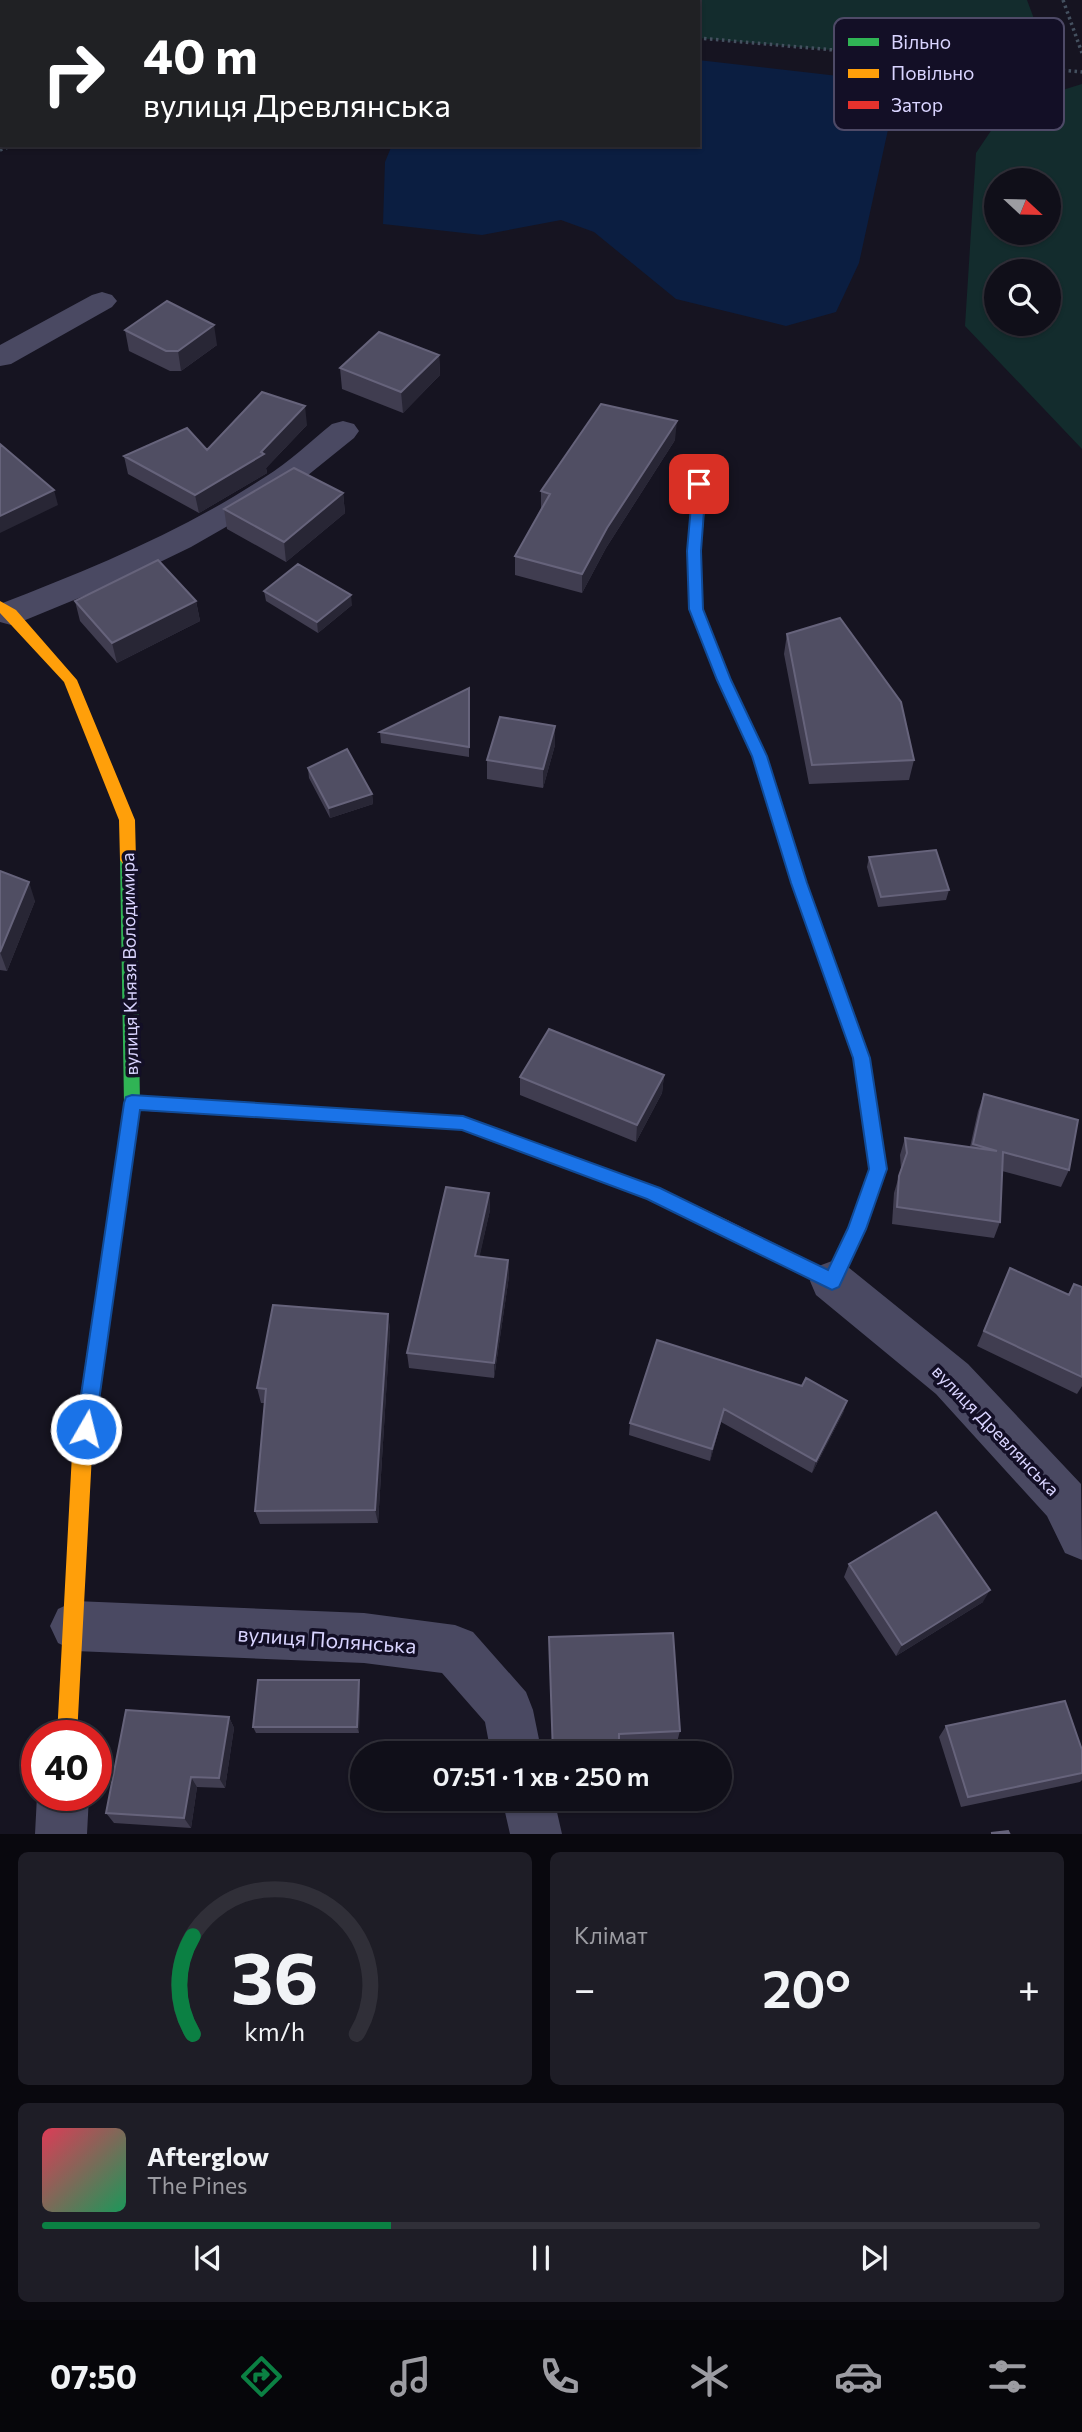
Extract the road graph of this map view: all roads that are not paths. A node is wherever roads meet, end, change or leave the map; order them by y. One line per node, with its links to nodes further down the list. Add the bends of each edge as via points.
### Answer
1 (102, 301): 2 (street)
2 (0, 358)
3 (343, 431): 5 (street, via 278,483 195,534 87,584)
4 (699, 484): 7 (street, via 696,609 759,756 862,1058 878,1169)
5 (5, 610): 6 (street, вулиця Князя Володимира, via 70,680 127,820)
6 (132, 1103): 7 (street, вулиця Древлянська, via 463,1123 654,1194); 9 (street, вулиця Князя Володимира, via 82,1454)
7 (832, 1281): 8 (street, вулиця Древлянська, via 952,1379 1064,1500)
8 (1082, 1536)
9 (75, 1626): 10 (street, вулиця Князя Володимира); 11 (street, вулиця Полянська, via 364,1638 455,1650 508,1710)
10 (68, 1720)
11 (514, 1741)
12 (62, 1811): 14 (street)
13 (531, 1811): 15 (street)
14 (61, 1833)
15 (536, 1833)

